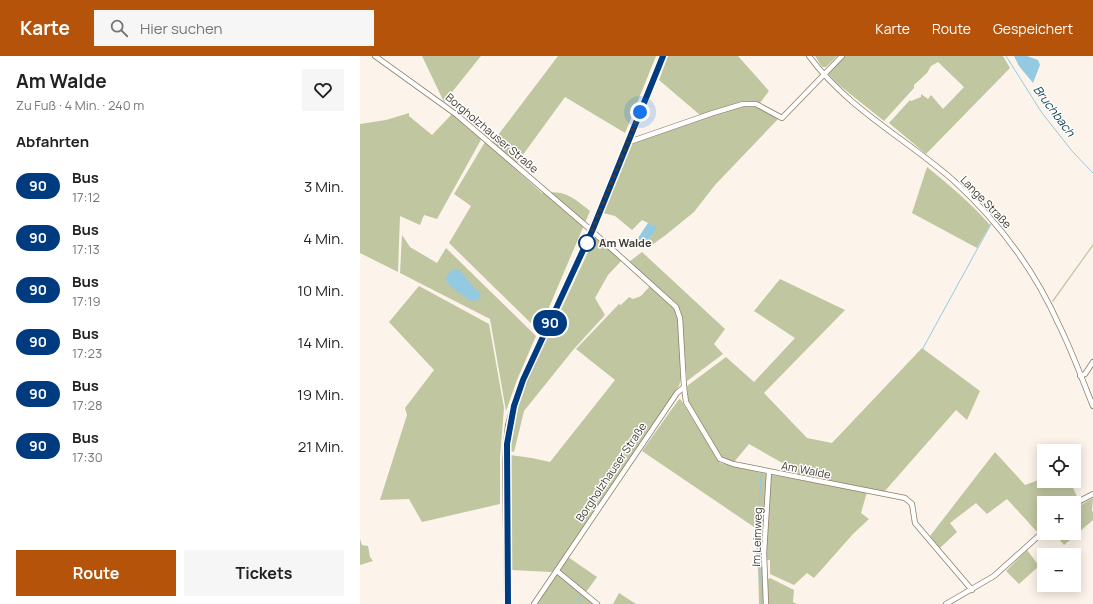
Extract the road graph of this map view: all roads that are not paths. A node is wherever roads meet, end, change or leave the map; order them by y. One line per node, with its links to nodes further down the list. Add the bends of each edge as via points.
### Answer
1 (375, 56): 7 (street, Borgholzhauser Straße, via 457,115)
2 (663, 56): 6 (main road)
3 (809, 56): 5 (street, Lange Straße)
4 (842, 56): 5 (street)
5 (824, 75): 6 (street, via 782,118 756,104 743,104); 9 (street, Lange Straße, via 853,102 952,179 1007,237 1048,302)
6 (629, 140): 7 (main road)
7 (592, 231): 10 (street, Am Walde, via 676,307 680,318); 18 (main road, via 518,393 509,425 506,463)
8 (1093, 362): 9 (street, via 1085,374)
9 (1080, 376): 11 (street, Lange Straße)
10 (684, 386): 12 (street, Am Walde, via 686,402 720,459); 16 (street, Borgholzhauser Straße)
11 (1093, 406)
12 (769, 472): 17 (street, Am Walde, via 905,498 912,504 915,523); 21 (street, Im Leimweg, via 764,553)
13 (1093, 494): 14 (street)
14 (1081, 500)
15 (1037, 538): 17 (street, via 1002,570)
16 (557, 570): 19 (street, Borgholzhauser Straße); 20 (street)
17 (972, 590): 22 (street)
18 (508, 604)
19 (534, 604)
20 (597, 604)
21 (766, 604)
22 (946, 604)

